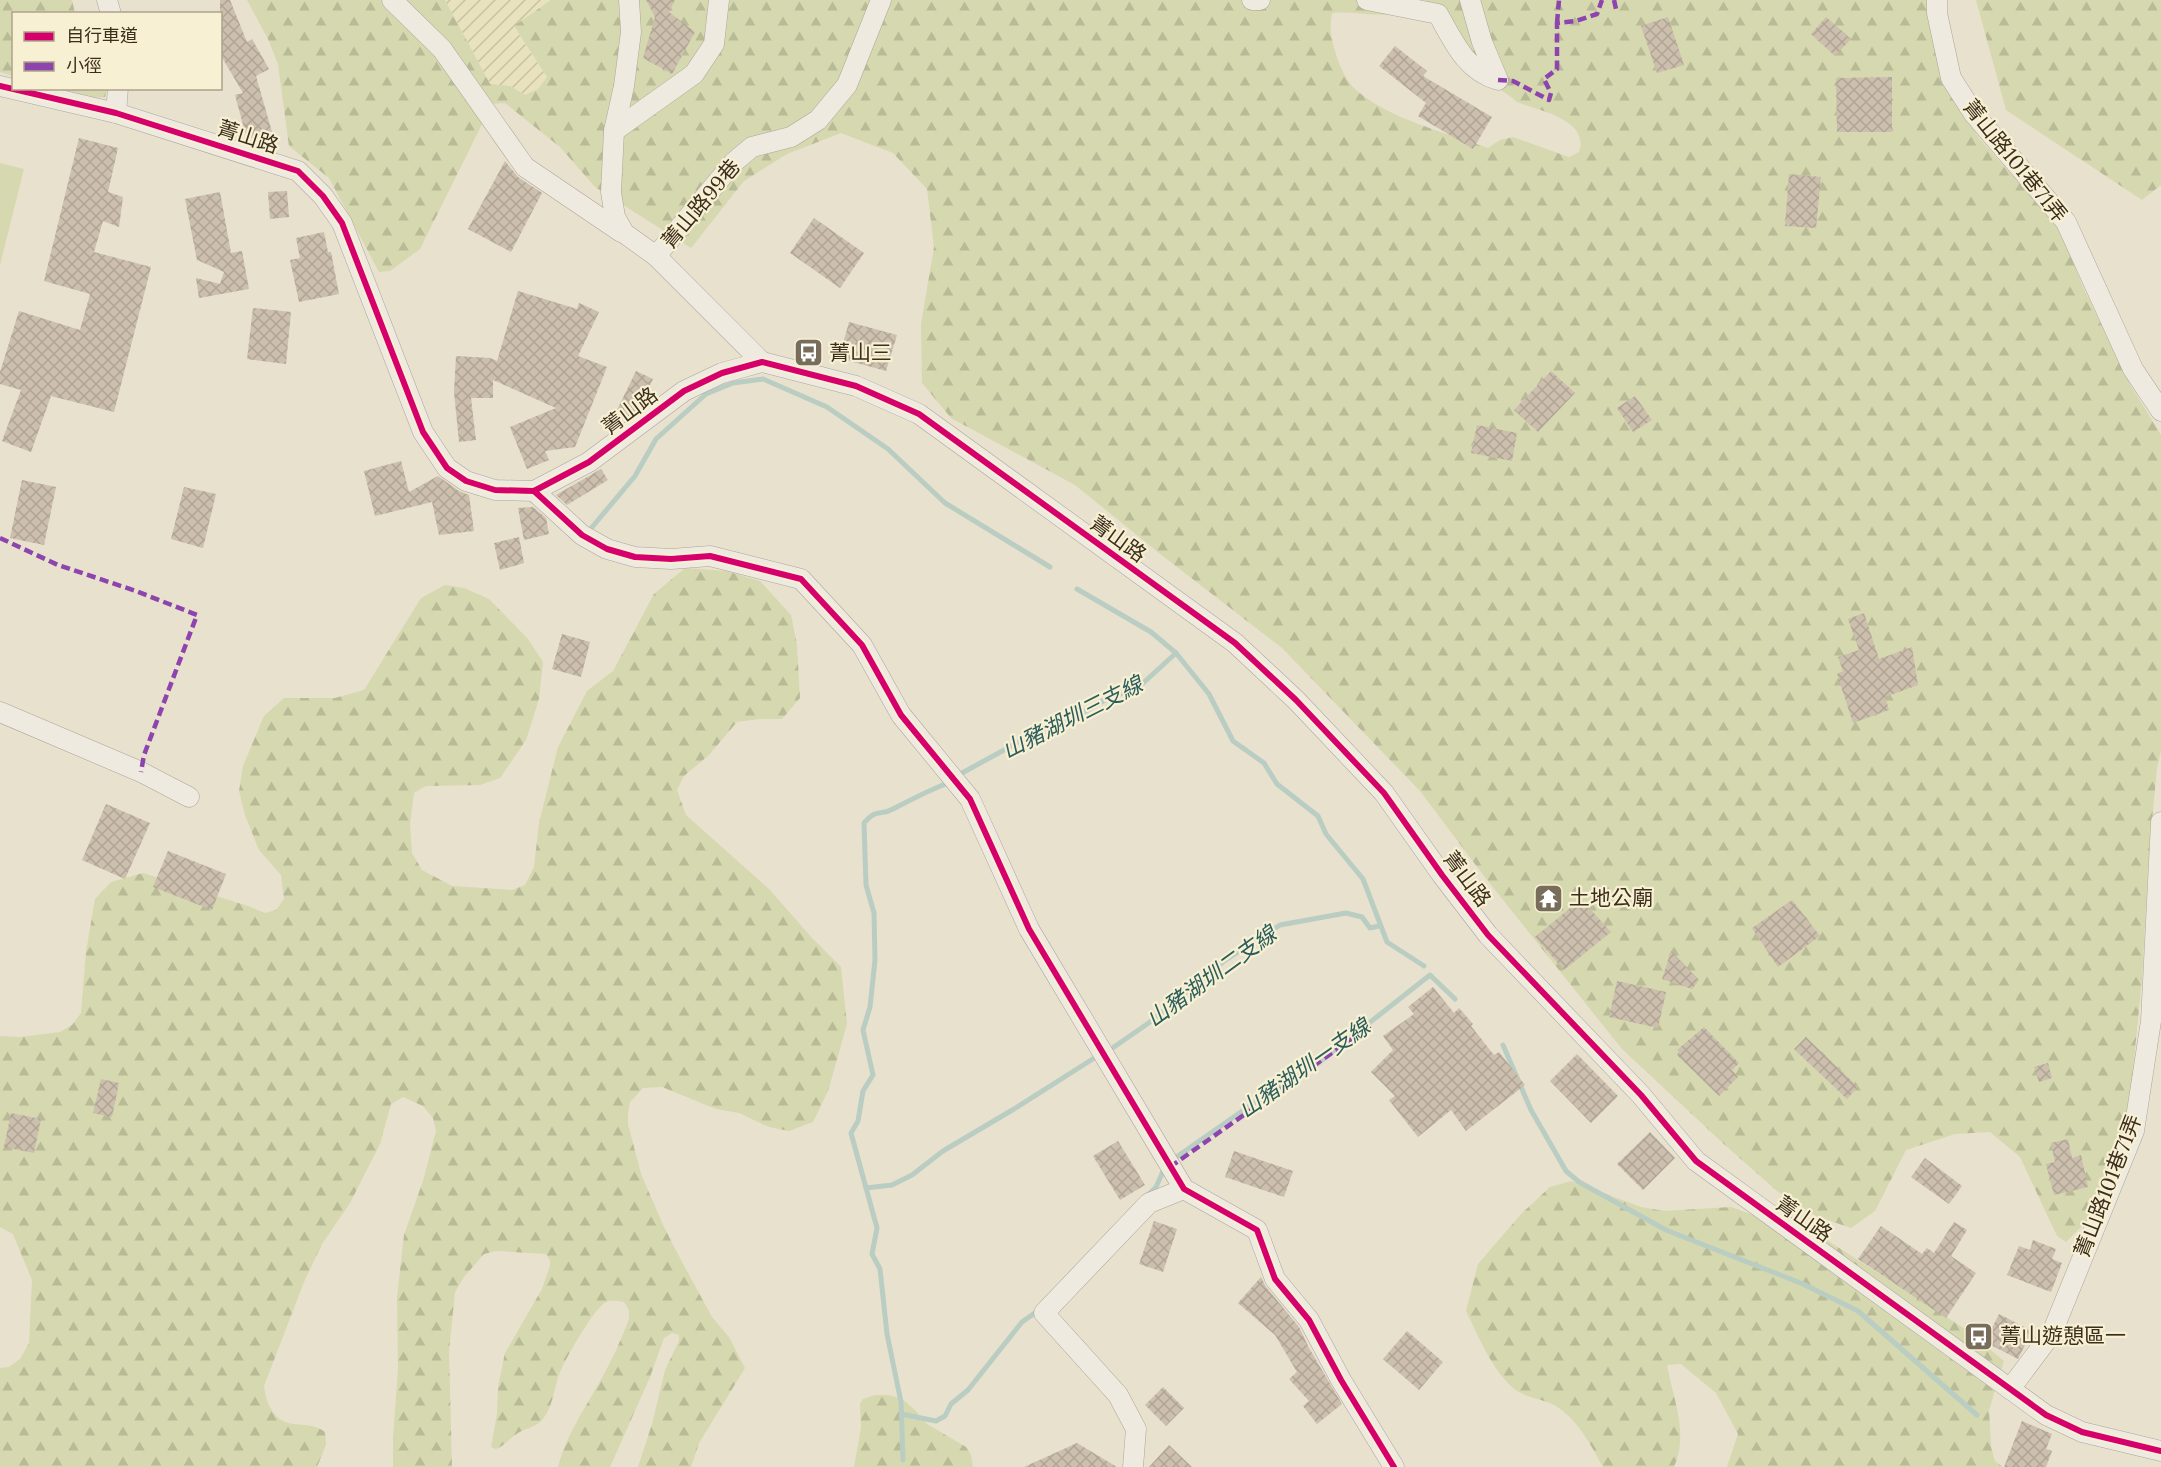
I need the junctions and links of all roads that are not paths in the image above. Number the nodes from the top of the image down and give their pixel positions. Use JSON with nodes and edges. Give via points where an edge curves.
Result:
{"nodes":[{"id":1,"x":392,"y":0,"type":"edge"},
{"id":2,"x":629,"y":0,"type":"edge"},
{"id":3,"x":719,"y":0,"type":"edge"},
{"id":4,"x":882,"y":0,"type":"edge"},
{"id":5,"x":1252,"y":0,"type":"edge"},
{"id":6,"x":1260,"y":0,"type":"edge"},
{"id":7,"x":1366,"y":0,"type":"edge"},
{"id":8,"x":1470,"y":0,"type":"edge"},
{"id":9,"x":1937,"y":0,"type":"edge"},
{"id":10,"x":17,"y":90,"type":"edge"},
{"id":11,"x":118,"y":90,"type":"edge"},
{"id":12,"x":116,"y":113,"type":"junction"},
{"id":13,"x":614,"y":131,"type":"junction"},
{"id":14,"x":624,"y":233,"type":"junction"},
{"id":15,"x":656,"y":256,"type":"junction"},
{"id":16,"x":762,"y":362,"type":"junction"},
{"id":17,"x":2161,"y":411,"type":"edge"},
{"id":18,"x":534,"y":491,"type":"junction"},
{"id":19,"x":0,"y":712,"type":"edge"},
{"id":20,"x":189,"y":797,"type":"dead end"},
{"id":21,"x":2161,"y":822,"type":"edge"},
{"id":22,"x":1184,"y":1189,"type":"junction"},
{"id":23,"x":2010,"y":1389,"type":"junction"},
{"id":24,"x":2161,"y":1451,"type":"edge"},
{"id":25,"x":1133,"y":1467,"type":"edge"},
{"id":26,"x":1394,"y":1467,"type":"edge"}],
"edges":[{"from":1,"to":14,"type":"street","via":[[442,49],[525,167]]},
{"from":2,"to":13,"type":"street","via":[[631,32]]},
{"from":3,"to":13,"type":"street","via":[[714,44],[694,74]]},
{"from":4,"to":15,"type":"street","name":"菁山路99巷","via":[[847,85],[818,120],[790,137],[752,147],[734,162]]},
{"from":5,"to":6,"type":"street"},
{"from":7,"to":8,"type":"street","via":[[1438,14],[1460,54],[1483,75],[1498,80]]},
{"from":9,"to":17,"type":"street","name":"菁山路101巷71弄","via":[[1952,78],[1974,114],[2066,222],[2133,369]]},
{"from":10,"to":12,"type":"street","name":"菁山路"},
{"from":11,"to":12,"type":"street"},
{"from":12,"to":18,"type":"street","name":"菁山路","via":[[298,171],[342,223],[423,432],[447,468],[466,481],[495,490]]},
{"from":13,"to":14,"type":"street","via":[[610,192],[615,217]]},
{"from":14,"to":15,"type":"street"},
{"from":15,"to":16,"type":"street"},
{"from":16,"to":18,"type":"street","name":"菁山路","via":[[722,373],[684,391],[589,462]]},
{"from":16,"to":23,"type":"street","name":"菁山路","via":[[856,386],[919,414],[1234,643],[1296,700],[1384,793],[1488,935],[1641,1095],[1696,1161]]},
{"from":18,"to":22,"type":"street","via":[[582,535],[607,549],[647,558],[710,556],[801,579],[862,645],[901,715],[970,799],[1029,929]]},
{"from":19,"to":20,"type":"street","via":[[141,772]]},
{"from":21,"to":23,"type":"street","name":"菁山路101巷71弄","via":[[2151,1021],[2134,1131],[2052,1333]]},
{"from":22,"to":25,"type":"street","via":[[1149,1203],[1044,1313],[1118,1395],[1136,1429]]},
{"from":22,"to":26,"type":"street","via":[[1257,1230],[1275,1279],[1309,1320]]},
{"from":23,"to":24,"type":"street","name":"菁山路","via":[[2046,1415],[2082,1432]]}]}
